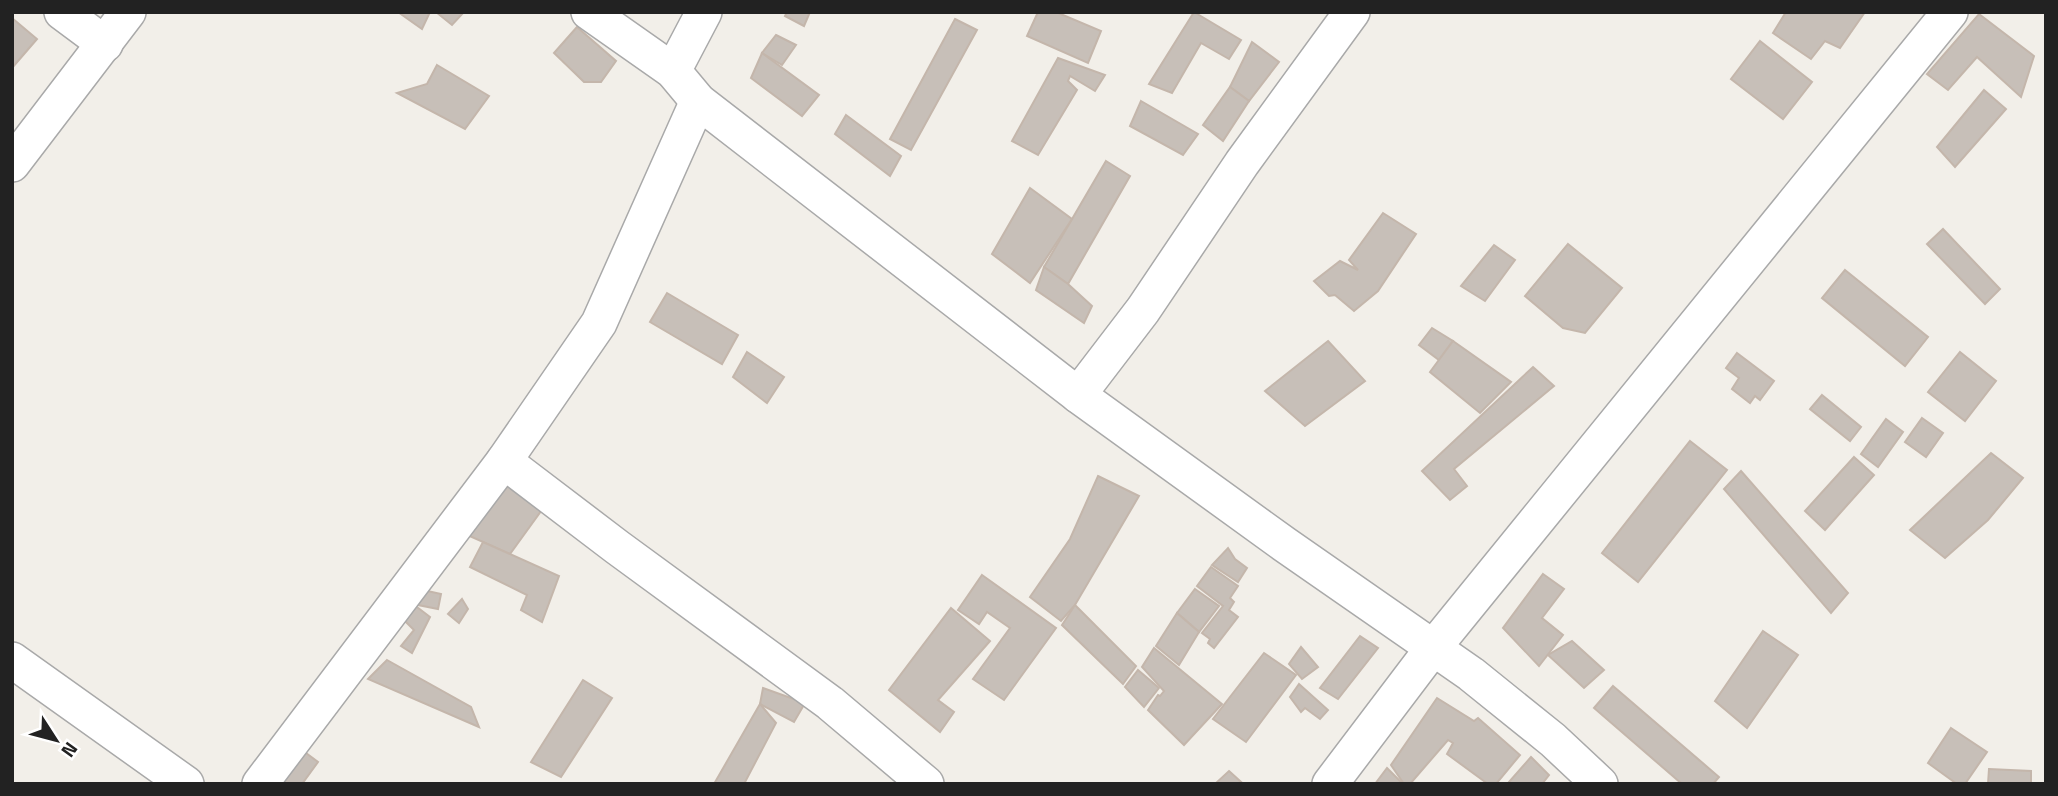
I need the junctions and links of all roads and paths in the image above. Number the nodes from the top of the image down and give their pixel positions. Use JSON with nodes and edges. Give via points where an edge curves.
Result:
{"nodes":[{"id":1,"x":62,"y":12,"type":"edge"},
{"id":2,"x":128,"y":12,"type":"edge"},
{"id":3,"x":589,"y":12,"type":"edge"},
{"id":4,"x":704,"y":12,"type":"edge"},
{"id":5,"x":1352,"y":12,"type":"edge"},
{"id":6,"x":1950,"y":12,"type":"edge"},
{"id":7,"x":105,"y":44,"type":"junction"},
{"id":8,"x":673,"y":71,"type":"junction"},
{"id":9,"x":698,"y":101,"type":"junction"},
{"id":10,"x":12,"y":164,"type":"edge"},
{"id":11,"x":1077,"y":395,"type":"junction"},
{"id":12,"x":505,"y":461,"type":"junction"},
{"id":13,"x":1433,"y":648,"type":"junction"},
{"id":14,"x":12,"y":660,"type":"edge"},
{"id":15,"x":186,"y":784,"type":"edge"},
{"id":16,"x":260,"y":784,"type":"edge"},
{"id":17,"x":926,"y":784,"type":"edge"},
{"id":18,"x":1330,"y":784,"type":"edge"},
{"id":19,"x":1600,"y":784,"type":"edge"}],
"edges":[{"from":1,"to":7,"type":"street"},
{"from":2,"to":7,"type":"street"},
{"from":3,"to":8,"type":"street"},
{"from":4,"to":8,"type":"street"},
{"from":5,"to":11,"type":"street","via":[[1143,310]]},
{"from":6,"to":13,"type":"street"},
{"from":7,"to":10,"type":"street"},
{"from":8,"to":9,"type":"street"},
{"from":9,"to":11,"type":"street"},
{"from":9,"to":12,"type":"street","via":[[599,323]]},
{"from":11,"to":13,"type":"street"},
{"from":12,"to":16,"type":"street"},
{"from":12,"to":17,"type":"street","via":[[830,703]]},
{"from":13,"to":18,"type":"street"},
{"from":13,"to":19,"type":"street","via":[[1553,740]]},
{"from":14,"to":15,"type":"street"}]}
